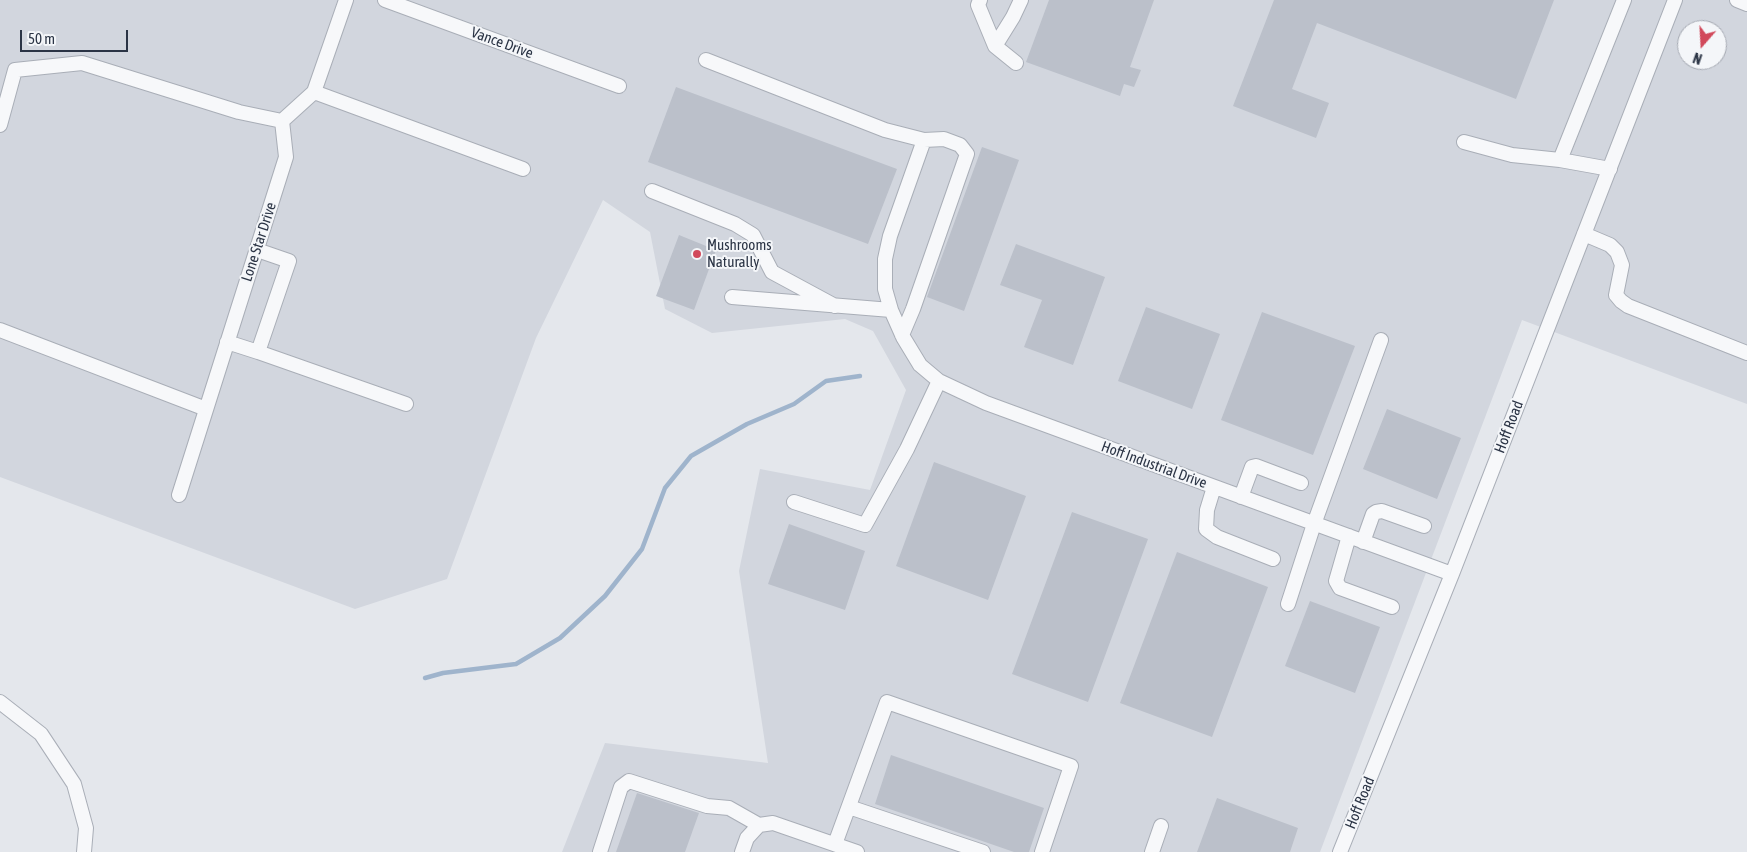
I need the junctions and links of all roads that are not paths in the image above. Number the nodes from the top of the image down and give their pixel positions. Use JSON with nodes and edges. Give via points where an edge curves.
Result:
{"nodes":[{"id":1,"x":346,"y":0,"type":"edge"},
{"id":2,"x":386,"y":0,"type":"edge"},
{"id":3,"x":1022,"y":0,"type":"edge"},
{"id":4,"x":1624,"y":0,"type":"edge"},
{"id":5,"x":1676,"y":0,"type":"edge"},
{"id":6,"x":1737,"y":0,"type":"edge"},
{"id":7,"x":979,"y":2,"type":"edge"},
{"id":8,"x":1747,"y":4,"type":"edge"},
{"id":9,"x":995,"y":46,"type":"junction"},
{"id":10,"x":706,"y":60,"type":"dead end"},
{"id":11,"x":1016,"y":63,"type":"dead end"},
{"id":12,"x":619,"y":86,"type":"dead end"},
{"id":13,"x":314,"y":92,"type":"junction"},
{"id":14,"x":282,"y":122,"type":"junction"},
{"id":15,"x":0,"y":124,"type":"edge"},
{"id":16,"x":924,"y":140,"type":"junction"},
{"id":17,"x":1464,"y":142,"type":"dead end"},
{"id":18,"x":1560,"y":160,"type":"junction"},
{"id":19,"x":523,"y":169,"type":"dead end"},
{"id":20,"x":1610,"y":169,"type":"junction"},
{"id":21,"x":652,"y":191,"type":"dead end"},
{"id":22,"x":1584,"y":234,"type":"junction"},
{"id":23,"x":257,"y":250,"type":"junction"},
{"id":24,"x":732,"y":297,"type":"dead end"},
{"id":25,"x":835,"y":306,"type":"junction"},
{"id":26,"x":891,"y":310,"type":"junction"},
{"id":27,"x":0,"y":330,"type":"edge"},
{"id":28,"x":902,"y":335,"type":"junction"},
{"id":29,"x":1380,"y":340,"type":"dead end"},
{"id":30,"x":227,"y":342,"type":"junction"},
{"id":31,"x":258,"y":352,"type":"junction"},
{"id":32,"x":1747,"y":353,"type":"edge"},
{"id":33,"x":939,"y":381,"type":"junction"},
{"id":34,"x":406,"y":404,"type":"dead end"},
{"id":35,"x":206,"y":409,"type":"junction"},
{"id":36,"x":1301,"y":483,"type":"dead end"},
{"id":37,"x":1214,"y":487,"type":"junction"},
{"id":38,"x":179,"y":496,"type":"dead end"},
{"id":39,"x":1241,"y":497,"type":"junction"},
{"id":40,"x":794,"y":502,"type":"dead end"},
{"id":41,"x":1314,"y":524,"type":"junction"},
{"id":42,"x":1424,"y":526,"type":"dead end"},
{"id":43,"x":1348,"y":536,"type":"junction"},
{"id":44,"x":1363,"y":542,"type":"junction"},
{"id":45,"x":1273,"y":559,"type":"dead end"},
{"id":46,"x":1452,"y":574,"type":"junction"},
{"id":47,"x":1288,"y":604,"type":"dead end"},
{"id":48,"x":1392,"y":607,"type":"dead end"},
{"id":49,"x":0,"y":702,"type":"edge"},
{"id":50,"x":848,"y":807,"type":"junction"},
{"id":51,"x":759,"y":824,"type":"junction"},
{"id":52,"x":1161,"y":826,"type":"dead end"},
{"id":53,"x":835,"y":844,"type":"junction"},
{"id":54,"x":84,"y":852,"type":"edge"},
{"id":55,"x":600,"y":852,"type":"edge"},
{"id":56,"x":742,"y":852,"type":"edge"},
{"id":57,"x":857,"y":852,"type":"edge"},
{"id":58,"x":983,"y":852,"type":"edge"},
{"id":59,"x":1042,"y":852,"type":"edge"},
{"id":60,"x":1152,"y":852,"type":"edge"},
{"id":61,"x":1340,"y":852,"type":"edge"}],
"edges":[{"from":1,"to":13,"type":"street"},
{"from":2,"to":12,"type":"street","name":"Vance Drive"},
{"from":3,"to":9,"type":"street"},
{"from":4,"to":18,"type":"street"},
{"from":5,"to":20,"type":"street","name":"Hoff Road"},
{"from":6,"to":8,"type":"street"},
{"from":7,"to":9,"type":"street"},
{"from":9,"to":11,"type":"street"},
{"from":10,"to":16,"type":"street","via":[[885,130]]},
{"from":13,"to":14,"type":"street"},
{"from":13,"to":19,"type":"street"},
{"from":14,"to":15,"type":"street","via":[[239,112],[82,62],[15,70]]},
{"from":14,"to":23,"type":"street","name":"Lone Star Drive","via":[[286,157]]},
{"from":16,"to":26,"type":"street","name":"Hoff Industrial Drive","via":[[884,259]]},
{"from":16,"to":28,"type":"street","via":[[944,139],[960,145],[967,154]]},
{"from":17,"to":18,"type":"street","via":[[1512,155]]},
{"from":18,"to":20,"type":"street"},
{"from":20,"to":22,"type":"street","name":"Hoff Road"},
{"from":21,"to":25,"type":"street","via":[[741,227],[753,235],[772,272]]},
{"from":22,"to":32,"type":"street","via":[[1617,252],[1622,265],[1616,295],[1628,306]]},
{"from":22,"to":46,"type":"street","name":"Hoff Road"},
{"from":23,"to":30,"type":"street","name":"Lone Star Drive"},
{"from":23,"to":31,"type":"street","via":[[289,261]]},
{"from":24,"to":25,"type":"street"},
{"from":25,"to":26,"type":"street"},
{"from":26,"to":28,"type":"street","name":"Hoff Industrial Drive"},
{"from":27,"to":35,"type":"street"},
{"from":28,"to":33,"type":"street","name":"Hoff Industrial Drive","via":[[920,365]]},
{"from":29,"to":41,"type":"street"},
{"from":30,"to":31,"type":"street"},
{"from":30,"to":35,"type":"street","name":"Lone Star Drive"},
{"from":31,"to":34,"type":"street"},
{"from":33,"to":37,"type":"street","name":"Hoff Industrial Drive","via":[[986,403]]},
{"from":33,"to":40,"type":"street","via":[[907,449],[865,525]]},
{"from":35,"to":38,"type":"street","name":"Lone Star Drive"},
{"from":36,"to":39,"type":"street","via":[[1256,466],[1252,468]]},
{"from":37,"to":39,"type":"street","name":"Hoff Industrial Drive"},
{"from":37,"to":45,"type":"street","via":[[1206,528],[1217,537]]},
{"from":39,"to":41,"type":"street","name":"Hoff Industrial Drive"},
{"from":41,"to":43,"type":"street","name":"Hoff Industrial Drive"},
{"from":41,"to":47,"type":"street"},
{"from":42,"to":44,"type":"street","via":[[1382,511],[1376,512]]},
{"from":43,"to":44,"type":"street","name":"Hoff Industrial Drive"},
{"from":43,"to":48,"type":"street","via":[[1336,581],[1340,588]]},
{"from":44,"to":46,"type":"street","name":"Hoff Industrial Drive"},
{"from":46,"to":61,"type":"street","name":"Hoff Road"},
{"from":49,"to":54,"type":"street","via":[[41,734],[74,784],[86,828]]},
{"from":50,"to":53,"type":"street"},
{"from":50,"to":58,"type":"street"},
{"from":50,"to":59,"type":"street","via":[[887,702],[1070,766]]},
{"from":51,"to":53,"type":"street","via":[[774,823]]},
{"from":51,"to":55,"type":"street","via":[[729,808],[707,806],[629,781],[621,787]]},
{"from":51,"to":56,"type":"street","via":[[747,838]]},
{"from":52,"to":60,"type":"street"},
{"from":53,"to":57,"type":"street"}]}
